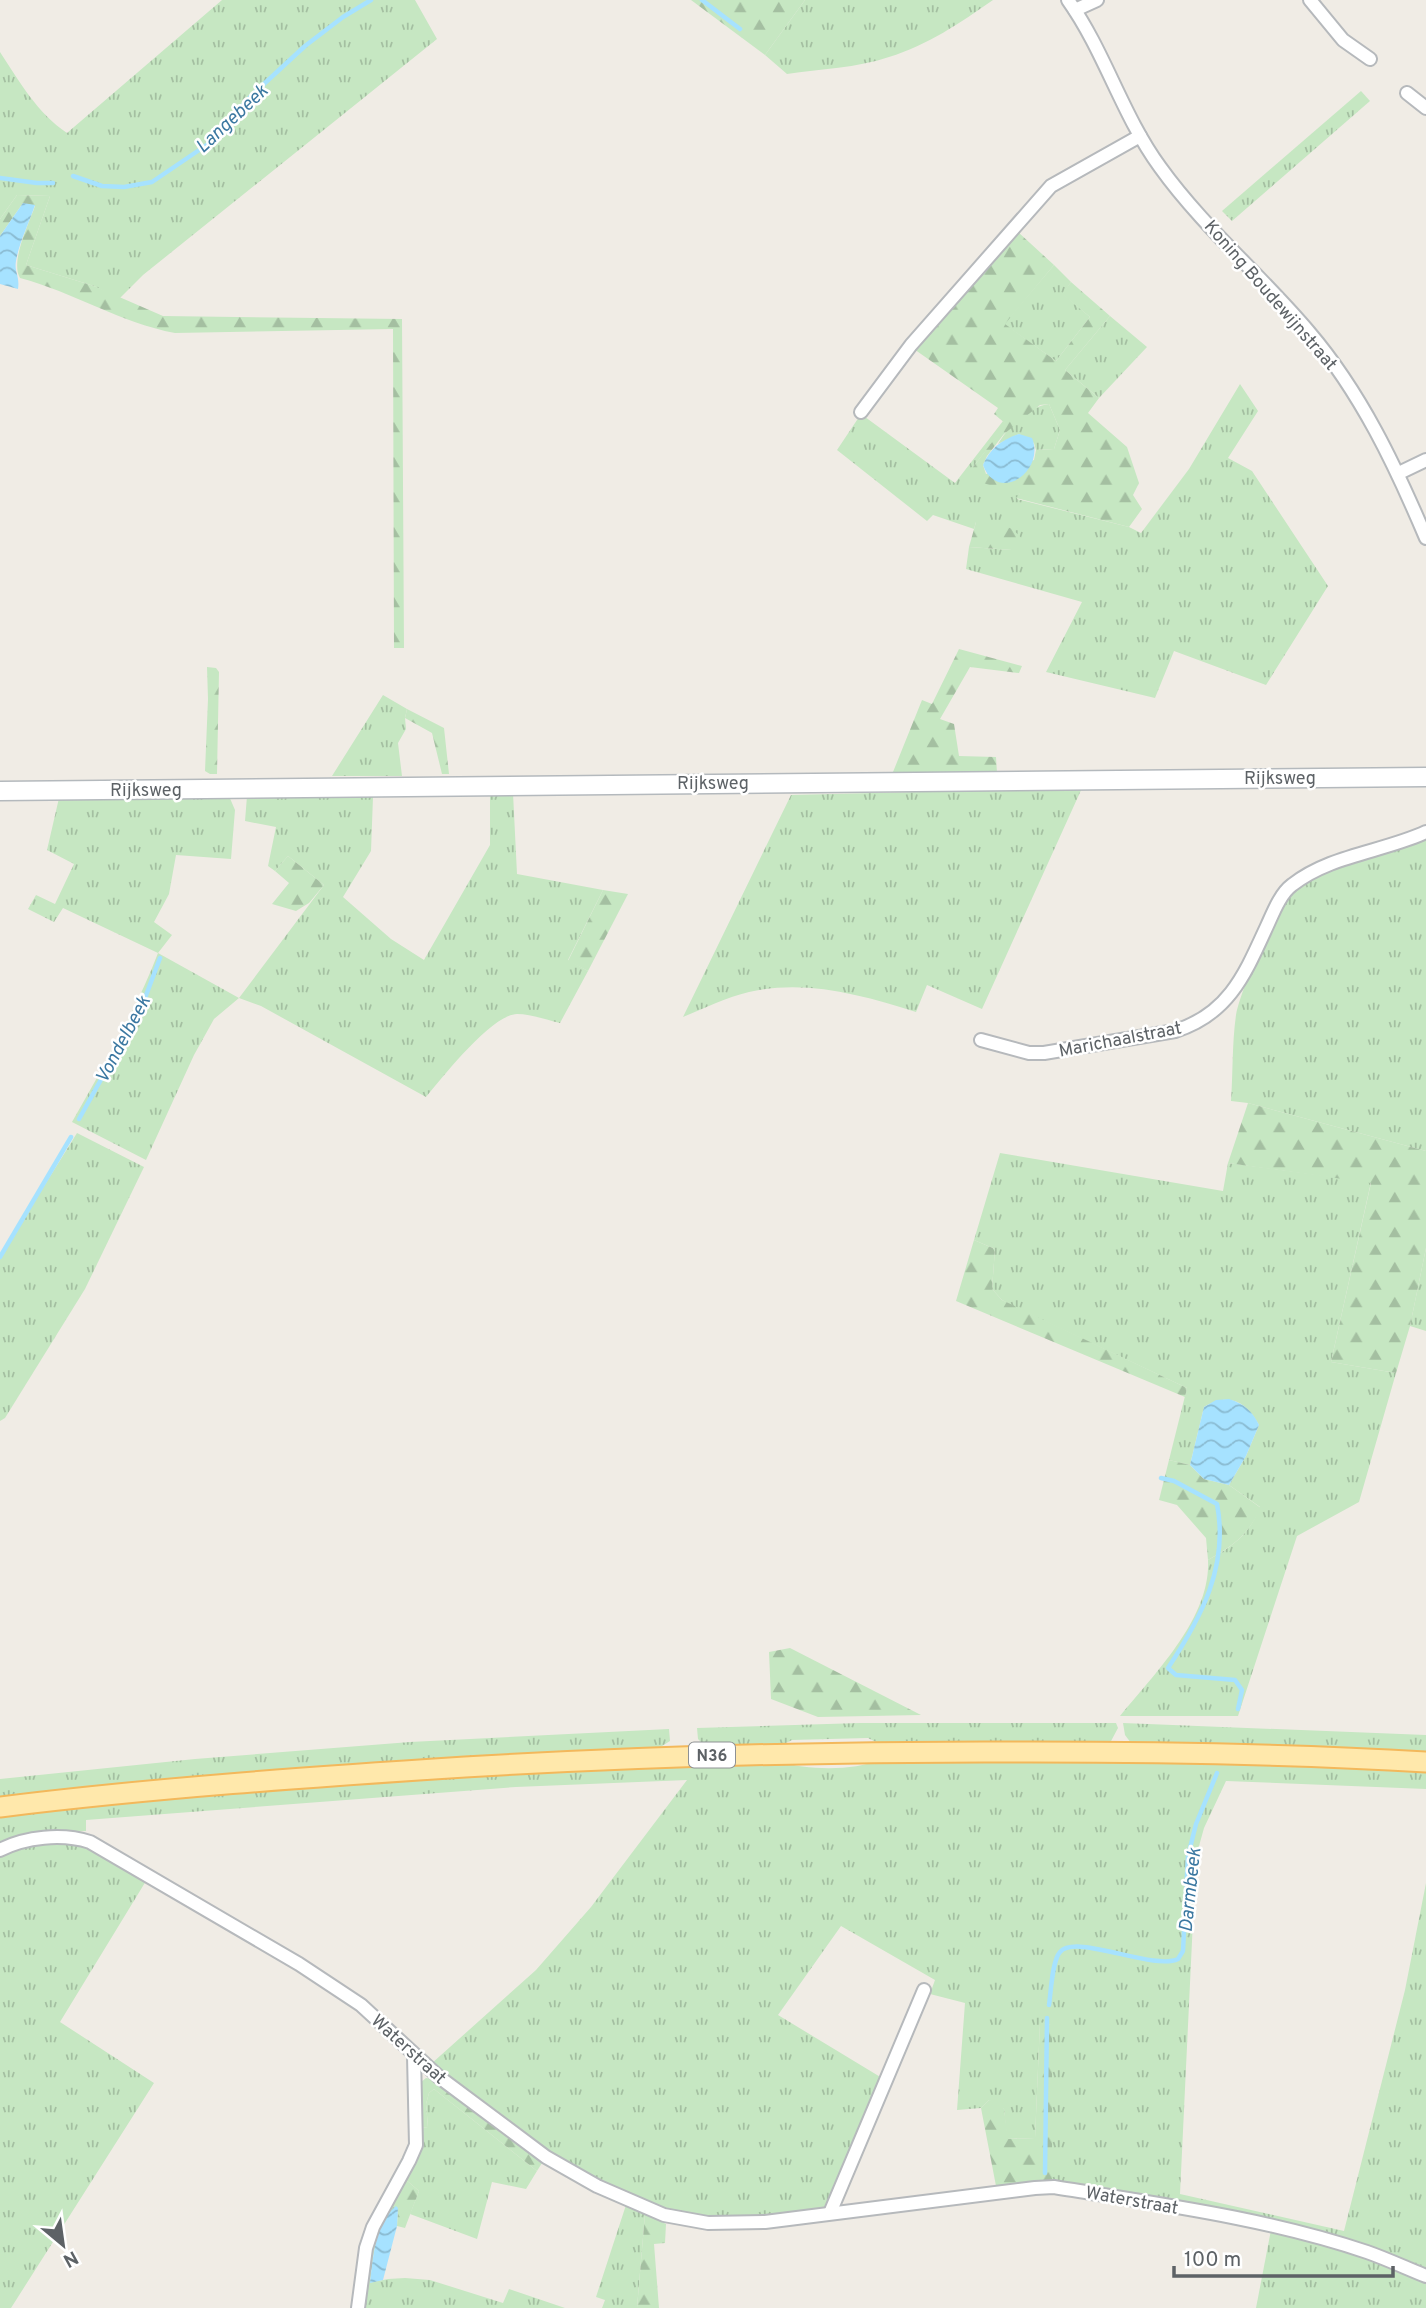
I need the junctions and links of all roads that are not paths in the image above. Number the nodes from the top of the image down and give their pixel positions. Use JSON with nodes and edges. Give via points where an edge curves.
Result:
{"nodes":[{"id":1,"x":1097,"y":0,"type":"edge"},
{"id":2,"x":1310,"y":0,"type":"edge"},
{"id":3,"x":1071,"y":5,"type":"edge"},
{"id":4,"x":1370,"y":59,"type":"dead end"},
{"id":5,"x":1407,"y":93,"type":"dead end"},
{"id":6,"x":1426,"y":108,"type":"edge"},
{"id":7,"x":1140,"y":136,"type":"junction"},
{"id":8,"x":861,"y":412,"type":"dead end"},
{"id":9,"x":1426,"y":460,"type":"edge"},
{"id":10,"x":1399,"y":473,"type":"junction"},
{"id":11,"x":1426,"y":538,"type":"edge"},
{"id":12,"x":1426,"y":777,"type":"edge"},
{"id":13,"x":0,"y":791,"type":"edge"},
{"id":14,"x":1426,"y":832,"type":"edge"},
{"id":15,"x":981,"y":1040,"type":"dead end"},
{"id":16,"x":1426,"y":1762,"type":"edge"},
{"id":17,"x":0,"y":1807,"type":"edge"},
{"id":18,"x":0,"y":1850,"type":"edge"},
{"id":19,"x":924,"y":1990,"type":"dead end"},
{"id":20,"x":414,"y":2056,"type":"junction"},
{"id":21,"x":830,"y":2213,"type":"junction"},
{"id":22,"x":1426,"y":2276,"type":"edge"},
{"id":23,"x":358,"y":2308,"type":"edge"}],
"edges":[{"from":1,"to":3,"type":"street"},
{"from":2,"to":4,"type":"street","via":[[1343,40]]},
{"from":3,"to":7,"type":"street","name":"Koning Boudewijnstraat"},
{"from":5,"to":6,"type":"street"},
{"from":7,"to":8,"type":"street","via":[[1051,187],[911,345]]},
{"from":7,"to":10,"type":"street","name":"Koning Boudewijnstraat","via":[[1182,195],[1317,342],[1361,404]]},
{"from":9,"to":10,"type":"street"},
{"from":10,"to":11,"type":"street","name":"Koning Boudewijnstraat"},
{"from":12,"to":13,"type":"main road","name":"Rijksweg"},
{"from":14,"to":15,"type":"street","name":"Marichaalstraat","via":[[1342,860],[1289,887],[1243,978],[1222,1004],[1191,1026],[1044,1053]]},
{"from":16,"to":17,"type":"main road","number":"N36","via":[[1093,1752],[686,1756],[276,1780]]},
{"from":18,"to":20,"type":"street","name":"Waterstraat","via":[[15,1842],[72,1836],[90,1842],[299,1964],[361,2005]]},
{"from":19,"to":21,"type":"street"},
{"from":20,"to":21,"type":"street","name":"Waterstraat","via":[[546,2157],[597,2186],[664,2215],[708,2223],[765,2222]]},
{"from":20,"to":23,"type":"street","via":[[416,2145],[373,2227]]},
{"from":21,"to":22,"type":"street","name":"Waterstraat","via":[[1054,2187],[1282,2228],[1367,2252]]}]}
